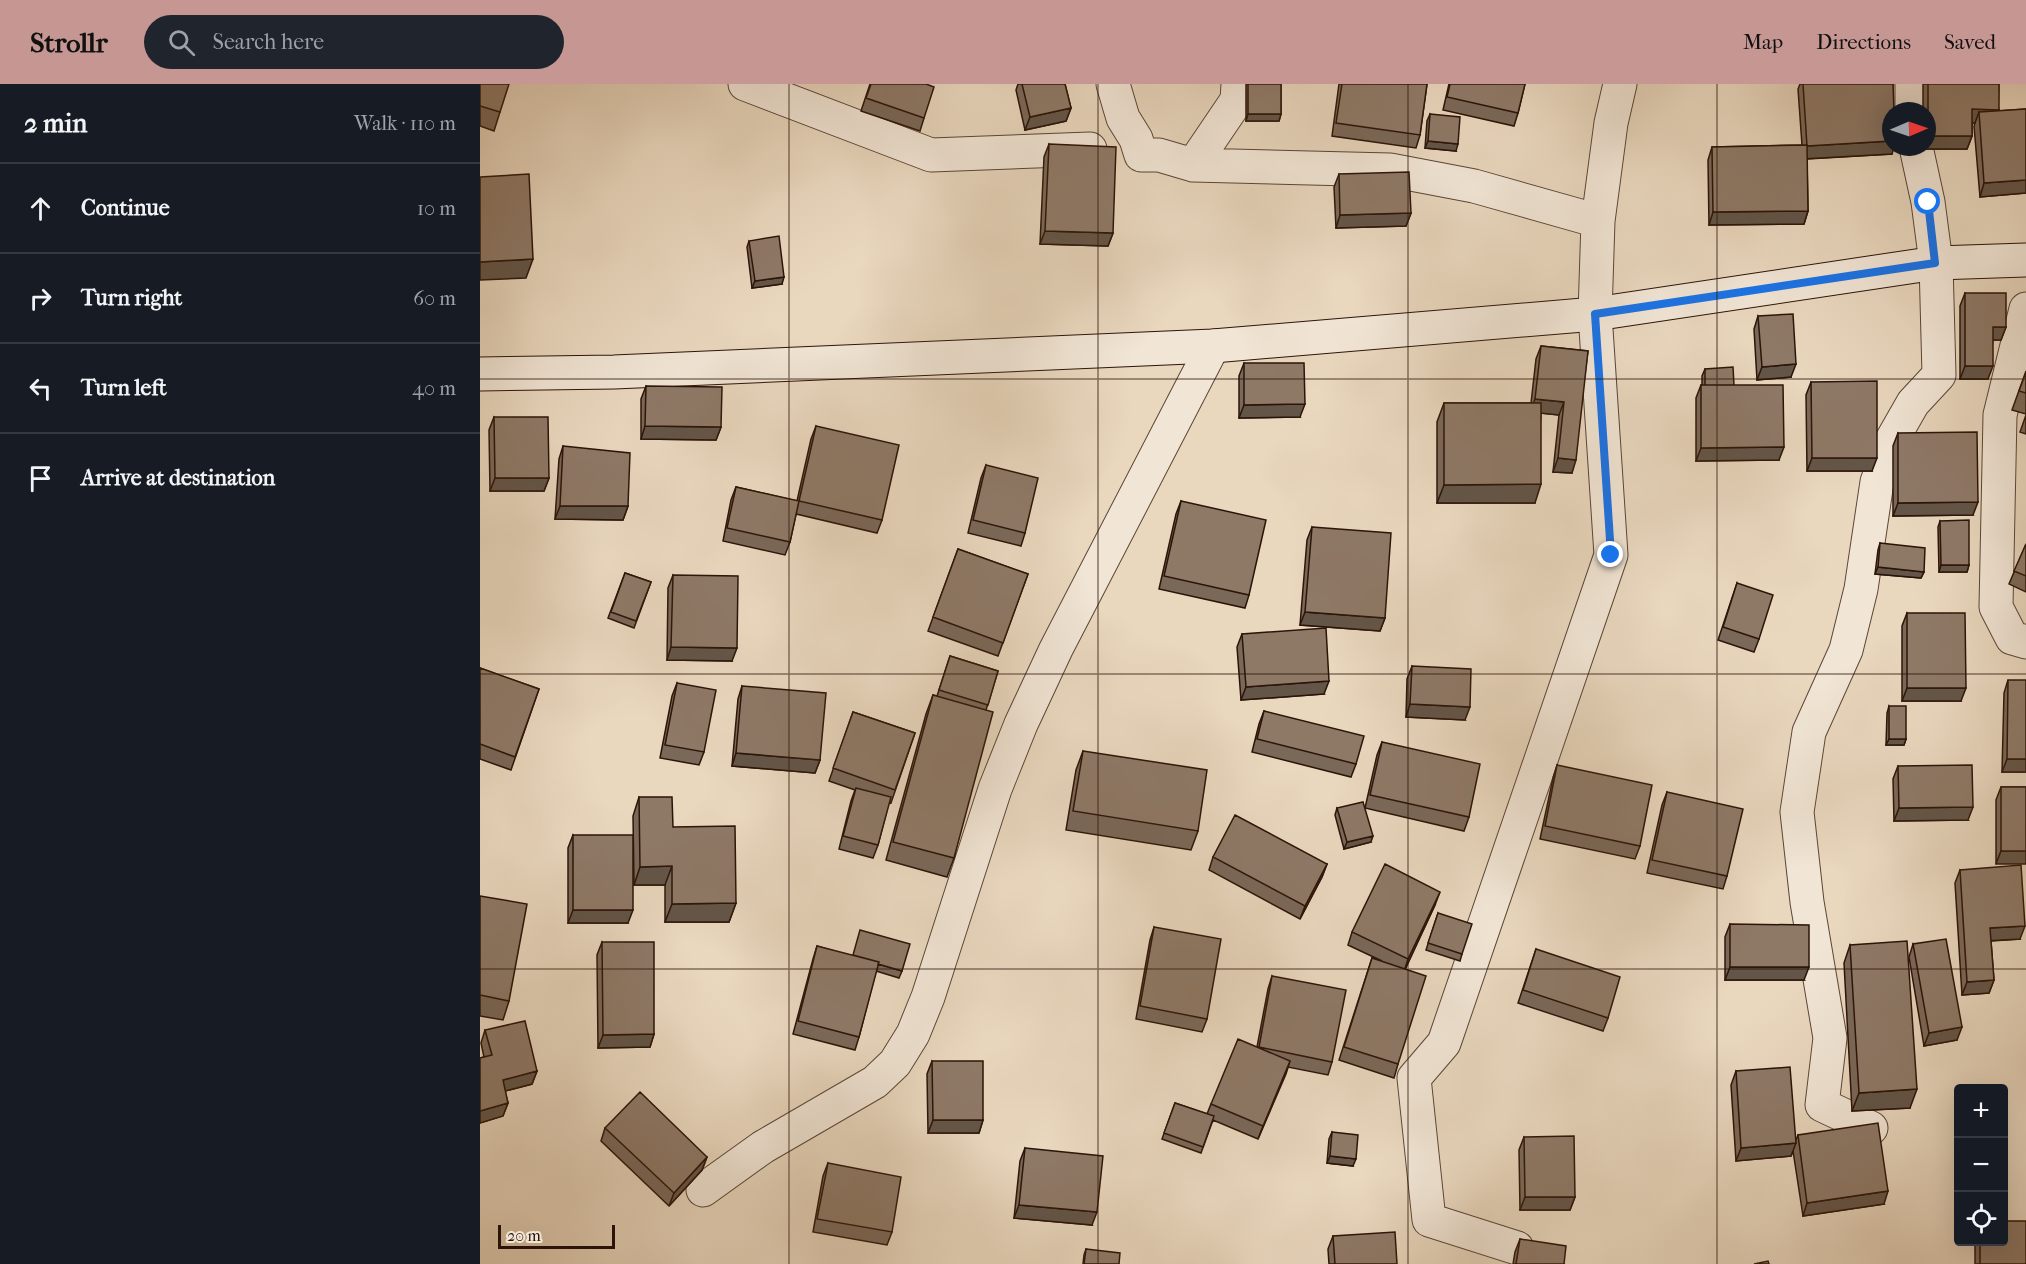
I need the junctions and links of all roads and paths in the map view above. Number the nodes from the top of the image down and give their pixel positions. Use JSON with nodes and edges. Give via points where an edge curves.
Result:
{"nodes":[{"id":1,"x":745,"y":84,"type":"edge"},
{"id":2,"x":1113,"y":84,"type":"edge"},
{"id":3,"x":1238,"y":84,"type":"edge"},
{"id":4,"x":1620,"y":84,"type":"edge"},
{"id":5,"x":1912,"y":84,"type":"edge"},
{"id":6,"x":1912,"y":102,"type":"edge"},
{"id":7,"x":1141,"y":155,"type":"junction"},
{"id":8,"x":1918,"y":156,"type":"edge"},
{"id":9,"x":1193,"y":165,"type":"junction"},
{"id":10,"x":1598,"y":221,"type":"junction"},
{"id":11,"x":2026,"y":260,"type":"edge"},
{"id":12,"x":1935,"y":263,"type":"junction"},
{"id":13,"x":2026,"y":309,"type":"edge"},
{"id":14,"x":1595,"y":314,"type":"junction"},
{"id":15,"x":1213,"y":346,"type":"junction"},
{"id":16,"x":480,"y":374,"type":"edge"},
{"id":17,"x":2026,"y":642,"type":"edge"},
{"id":18,"x":1871,"y":1128,"type":"edge"},
{"id":19,"x":703,"y":1190,"type":"dead end"},
{"id":20,"x":1517,"y":1248,"type":"edge"}],
"edges":[{"from":1,"to":7,"type":"street","via":[[932,156],[1088,149]]},
{"from":2,"to":7,"type":"street","via":[[1123,118]]},
{"from":3,"to":9,"type":"street","via":[[1237,100]]},
{"from":4,"to":10,"type":"street"},
{"from":5,"to":6,"type":"street"},
{"from":7,"to":9,"type":"street","via":[[1159,155]]},
{"from":8,"to":12,"type":"street"},
{"from":9,"to":10,"type":"street","via":[[1390,170],[1474,186]]},
{"from":10,"to":14,"type":"street"},
{"from":11,"to":12,"type":"street"},
{"from":12,"to":14,"type":"street"},
{"from":12,"to":18,"type":"street","via":[[1939,375],[1913,403],[1893,438],[1876,482],[1861,589],[1846,650],[1809,732],[1797,812],[1807,902],[1830,1038],[1822,1105]]},
{"from":13,"to":17,"type":"street","via":[[2000,415],[1996,607],[2012,638]]},
{"from":14,"to":15,"type":"street"},
{"from":14,"to":20,"type":"street","via":[[1611,555],[1444,1043],[1414,1078],[1429,1220]]},
{"from":15,"to":16,"type":"street","via":[[626,372]]},
{"from":15,"to":19,"type":"street","via":[[1021,724],[995,789],[913,1034],[895,1063],[875,1082],[763,1148]]}]}
